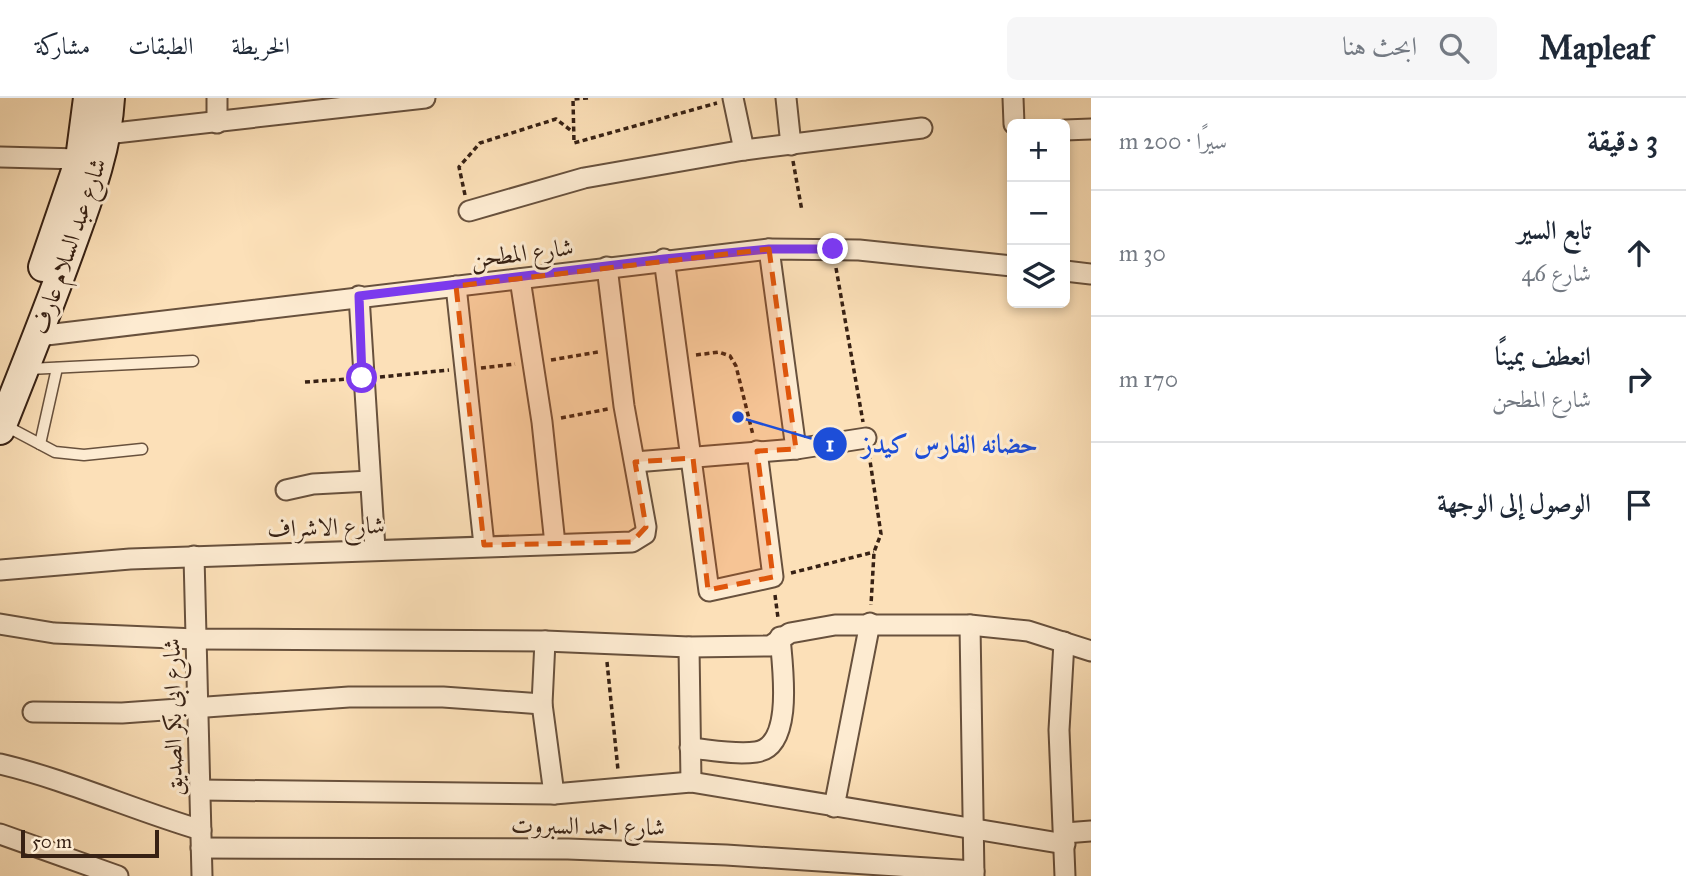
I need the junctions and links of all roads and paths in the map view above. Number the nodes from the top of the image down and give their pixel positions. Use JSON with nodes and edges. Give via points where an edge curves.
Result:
{"nodes":[{"id":1,"x":88,"y":98,"type":"edge"},
{"id":2,"x":110,"y":98,"type":"edge"},
{"id":3,"x":217,"y":98,"type":"edge"},
{"id":4,"x":588,"y":98,"type":"edge"},
{"id":5,"x":734,"y":98,"type":"edge"},
{"id":6,"x":786,"y":98,"type":"edge"},
{"id":7,"x":1013,"y":98,"type":"edge"},
{"id":8,"x":414,"y":99,"type":"edge"},
{"id":9,"x":1014,"y":119,"type":"edge"},
{"id":10,"x":217,"y":123,"type":"junction"},
{"id":11,"x":922,"y":128,"type":"dead end"},
{"id":12,"x":1091,"y":129,"type":"edge"},
{"id":13,"x":1070,"y":130,"type":"edge"},
{"id":14,"x":573,"y":132,"type":"junction"},
{"id":15,"x":106,"y":134,"type":"junction"},
{"id":16,"x":791,"y":145,"type":"junction"},
{"id":17,"x":744,"y":150,"type":"junction"},
{"id":18,"x":0,"y":157,"type":"edge"},
{"id":19,"x":80,"y":159,"type":"junction"},
{"id":20,"x":469,"y":211,"type":"joint"},
{"id":21,"x":802,"y":211,"type":"dead end"},
{"id":22,"x":769,"y":249,"type":"junction"},
{"id":23,"x":833,"y":249,"type":"junction"},
{"id":24,"x":664,"y":259,"type":"junction"},
{"id":25,"x":1007,"y":266,"type":"edge"},
{"id":26,"x":607,"y":267,"type":"junction"},
{"id":27,"x":1070,"y":272,"type":"edge"},
{"id":28,"x":1091,"y":274,"type":"edge"},
{"id":29,"x":520,"y":279,"type":"junction"},
{"id":30,"x":456,"y":286,"type":"junction"},
{"id":31,"x":359,"y":296,"type":"junction"},
{"id":32,"x":35,"y":328,"type":"junction"},
{"id":33,"x":616,"y":349,"type":"junction"},
{"id":34,"x":677,"y":358,"type":"junction"},
{"id":35,"x":193,"y":361,"type":"dead end"},
{"id":36,"x":533,"y":363,"type":"junction"},
{"id":37,"x":57,"y":368,"type":"junction"},
{"id":38,"x":465,"y":369,"type":"junction"},
{"id":39,"x":13,"y":374,"type":"edge"},
{"id":40,"x":362,"y":378,"type":"junction"},
{"id":41,"x":305,"y":382,"type":"dead end"},
{"id":42,"x":624,"y":406,"type":"junction"},
{"id":43,"x":542,"y":422,"type":"junction"},
{"id":44,"x":1,"y":427,"type":"edge"},
{"id":45,"x":866,"y":438,"type":"junction"},
{"id":46,"x":40,"y":444,"type":"junction"},
{"id":47,"x":142,"y":449,"type":"dead end"},
{"id":48,"x":796,"y":449,"type":"junction"},
{"id":49,"x":757,"y":450,"type":"junction"},
{"id":50,"x":692,"y":458,"type":"junction"},
{"id":51,"x":635,"y":462,"type":"junction"},
{"id":52,"x":370,"y":481,"type":"junction"},
{"id":53,"x":286,"y":491,"type":"dead end"},
{"id":54,"x":555,"y":544,"type":"junction"},
{"id":55,"x":484,"y":545,"type":"junction"},
{"id":56,"x":375,"y":549,"type":"junction"},
{"id":57,"x":874,"y":552,"type":"junction"},
{"id":58,"x":194,"y":556,"type":"junction"},
{"id":59,"x":0,"y":570,"type":"edge"},
{"id":60,"x":773,"y":577,"type":"junction"},
{"id":61,"x":870,"y":623,"type":"junction"},
{"id":62,"x":0,"y":624,"type":"edge"},
{"id":63,"x":970,"y":625,"type":"junction"},
{"id":64,"x":780,"y":637,"type":"junction"},
{"id":65,"x":196,"y":639,"type":"junction"},
{"id":66,"x":545,"y":641,"type":"junction"},
{"id":67,"x":1064,"y":642,"type":"junction"},
{"id":68,"x":605,"y":643,"type":"junction"},
{"id":69,"x":689,"y":647,"type":"junction"},
{"id":70,"x":1091,"y":651,"type":"edge"},
{"id":71,"x":542,"y":704,"type":"junction"},
{"id":72,"x":197,"y":708,"type":"junction"},
{"id":73,"x":33,"y":712,"type":"dead end"},
{"id":74,"x":690,"y":748,"type":"junction"},
{"id":75,"x":0,"y":764,"type":"edge"},
{"id":76,"x":691,"y":782,"type":"junction"},
{"id":77,"x":620,"y":789,"type":"junction"},
{"id":78,"x":200,"y":790,"type":"junction"},
{"id":79,"x":554,"y":794,"type":"junction"},
{"id":80,"x":834,"y":807,"type":"junction"},
{"id":81,"x":974,"y":830,"type":"junction"},
{"id":82,"x":1091,"y":831,"type":"edge"},
{"id":83,"x":0,"y":834,"type":"edge"},
{"id":84,"x":201,"y":839,"type":"junction"},
{"id":85,"x":1065,"y":839,"type":"junction"},
{"id":86,"x":974,"y":873,"type":"edge"},
{"id":87,"x":118,"y":876,"type":"edge"},
{"id":88,"x":202,"y":876,"type":"edge"},
{"id":89,"x":1065,"y":876,"type":"edge"}],
"edges":[{"from":1,"to":19,"type":"street","name":"شارع عبد السلام عارف"},
{"from":2,"to":15,"type":"street","name":"شارع عبد السلام عارف"},
{"from":3,"to":10,"type":"street"},
{"from":4,"to":14,"type":"path","via":[[573,99]]},
{"from":5,"to":14,"type":"path","via":[[574,144]]},
{"from":5,"to":17,"type":"street"},
{"from":6,"to":16,"type":"street"},
{"from":7,"to":9,"type":"street"},
{"from":8,"to":10,"type":"street"},
{"from":10,"to":15,"type":"street"},
{"from":11,"to":16,"type":"street"},
{"from":12,"to":13,"type":"street"},
{"from":14,"to":20,"type":"path","via":[[556,119],[480,143],[459,167]]},
{"from":15,"to":32,"type":"street","name":"شارع عبد السلام عارف","via":[[92,188]]},
{"from":16,"to":17,"type":"street"},
{"from":16,"to":21,"type":"path"},
{"from":17,"to":20,"type":"street","via":[[584,178]]},
{"from":18,"to":19,"type":"street"},
{"from":19,"to":32,"type":"street","name":"شارع عبد السلام عارف"},
{"from":22,"to":23,"type":"street","name":"شارع المطحن"},
{"from":22,"to":24,"type":"street","name":"شارع المطحن"},
{"from":22,"to":48,"type":"street"},
{"from":23,"to":25,"type":"street","name":"شارع المطحن"},
{"from":23,"to":45,"type":"path"},
{"from":24,"to":26,"type":"street","name":"شارع المطحن"},
{"from":24,"to":34,"type":"street"},
{"from":26,"to":29,"type":"street","name":"شارع المطحن"},
{"from":26,"to":33,"type":"street"},
{"from":27,"to":28,"type":"street"},
{"from":29,"to":30,"type":"street","name":"شارع المطحن"},
{"from":29,"to":36,"type":"street"},
{"from":30,"to":31,"type":"street","name":"شارع المطحن"},
{"from":30,"to":38,"type":"street"},
{"from":31,"to":32,"type":"street","name":"شارع المطحن"},
{"from":31,"to":40,"type":"street"},
{"from":32,"to":39,"type":"street","name":"شارع عبد السلام عارف"},
{"from":33,"to":36,"type":"path"},
{"from":33,"to":42,"type":"street"},
{"from":34,"to":49,"type":"path","via":[[719,352],[730,356]]},
{"from":34,"to":50,"type":"street"},
{"from":35,"to":37,"type":"lane"},
{"from":36,"to":38,"type":"path"},
{"from":36,"to":43,"type":"street"},
{"from":37,"to":39,"type":"lane"},
{"from":37,"to":46,"type":"lane"},
{"from":38,"to":40,"type":"path"},
{"from":38,"to":55,"type":"street"},
{"from":39,"to":44,"type":"street","name":"شارع عبد السلام عارف"},
{"from":40,"to":41,"type":"path"},
{"from":40,"to":52,"type":"street"},
{"from":42,"to":43,"type":"path"},
{"from":42,"to":51,"type":"street"},
{"from":43,"to":54,"type":"street"},
{"from":44,"to":46,"type":"lane"},
{"from":45,"to":48,"type":"street"},
{"from":45,"to":57,"type":"path","via":[[881,534]]},
{"from":46,"to":47,"type":"lane","via":[[55,452],[84,455]]},
{"from":48,"to":49,"type":"street"},
{"from":49,"to":50,"type":"street"},
{"from":49,"to":60,"type":"street"},
{"from":50,"to":51,"type":"street"},
{"from":50,"to":60,"type":"street","via":[[708,590]]},
{"from":51,"to":54,"type":"street","name":"شارع الاشراف","via":[[645,534],[632,542]]},
{"from":52,"to":53,"type":"street","via":[[313,484]]},
{"from":52,"to":56,"type":"street"},
{"from":54,"to":55,"type":"street","name":"شارع الاشراف"},
{"from":55,"to":56,"type":"street","name":"شارع الاشراف"},
{"from":56,"to":58,"type":"street","name":"شارع الاشراف"},
{"from":57,"to":60,"type":"path"},
{"from":57,"to":61,"type":"path"},
{"from":58,"to":59,"type":"street","name":"شارع الاشراف"},
{"from":58,"to":65,"type":"street","name":"شارع ابى بكر الصديق"},
{"from":60,"to":64,"type":"path"},
{"from":61,"to":63,"type":"street"},
{"from":61,"to":64,"type":"street","via":[[800,630]]},
{"from":61,"to":80,"type":"street"},
{"from":62,"to":65,"type":"street","via":[[54,633]]},
{"from":63,"to":67,"type":"street","via":[[1028,631]]},
{"from":63,"to":81,"type":"street"},
{"from":64,"to":69,"type":"street","via":[[761,647]]},
{"from":64,"to":74,"type":"street","via":[[784,710],[768,748],[745,752]]},
{"from":65,"to":66,"type":"street"},
{"from":65,"to":72,"type":"street","name":"شارع ابى بكر الصديق"},
{"from":66,"to":68,"type":"street"},
{"from":66,"to":71,"type":"street"},
{"from":67,"to":70,"type":"street"},
{"from":67,"to":85,"type":"street","via":[[1059,730]]},
{"from":68,"to":69,"type":"street"},
{"from":68,"to":77,"type":"path"},
{"from":69,"to":74,"type":"street"},
{"from":71,"to":72,"type":"street","via":[[349,697]]},
{"from":71,"to":79,"type":"street"},
{"from":72,"to":73,"type":"street"},
{"from":72,"to":78,"type":"street","name":"شارع ابى بكر الصديق"},
{"from":74,"to":76,"type":"street"},
{"from":75,"to":84,"type":"street","name":"شارع احمد السبروت","via":[[141,812]]},
{"from":76,"to":77,"type":"street"},
{"from":76,"to":80,"type":"street"},
{"from":77,"to":79,"type":"street"},
{"from":78,"to":79,"type":"street"},
{"from":78,"to":84,"type":"street","name":"شارع ابى بكر الصديق"},
{"from":80,"to":81,"type":"street"},
{"from":81,"to":85,"type":"street"},
{"from":81,"to":86,"type":"street"},
{"from":82,"to":85,"type":"street"},
{"from":83,"to":87,"type":"street"},
{"from":84,"to":86,"type":"street","name":"شارع احمد السبروت","via":[[726,855]]},
{"from":84,"to":88,"type":"street","name":"شارع ابى بكر الصديق"},
{"from":85,"to":89,"type":"street"}]}
